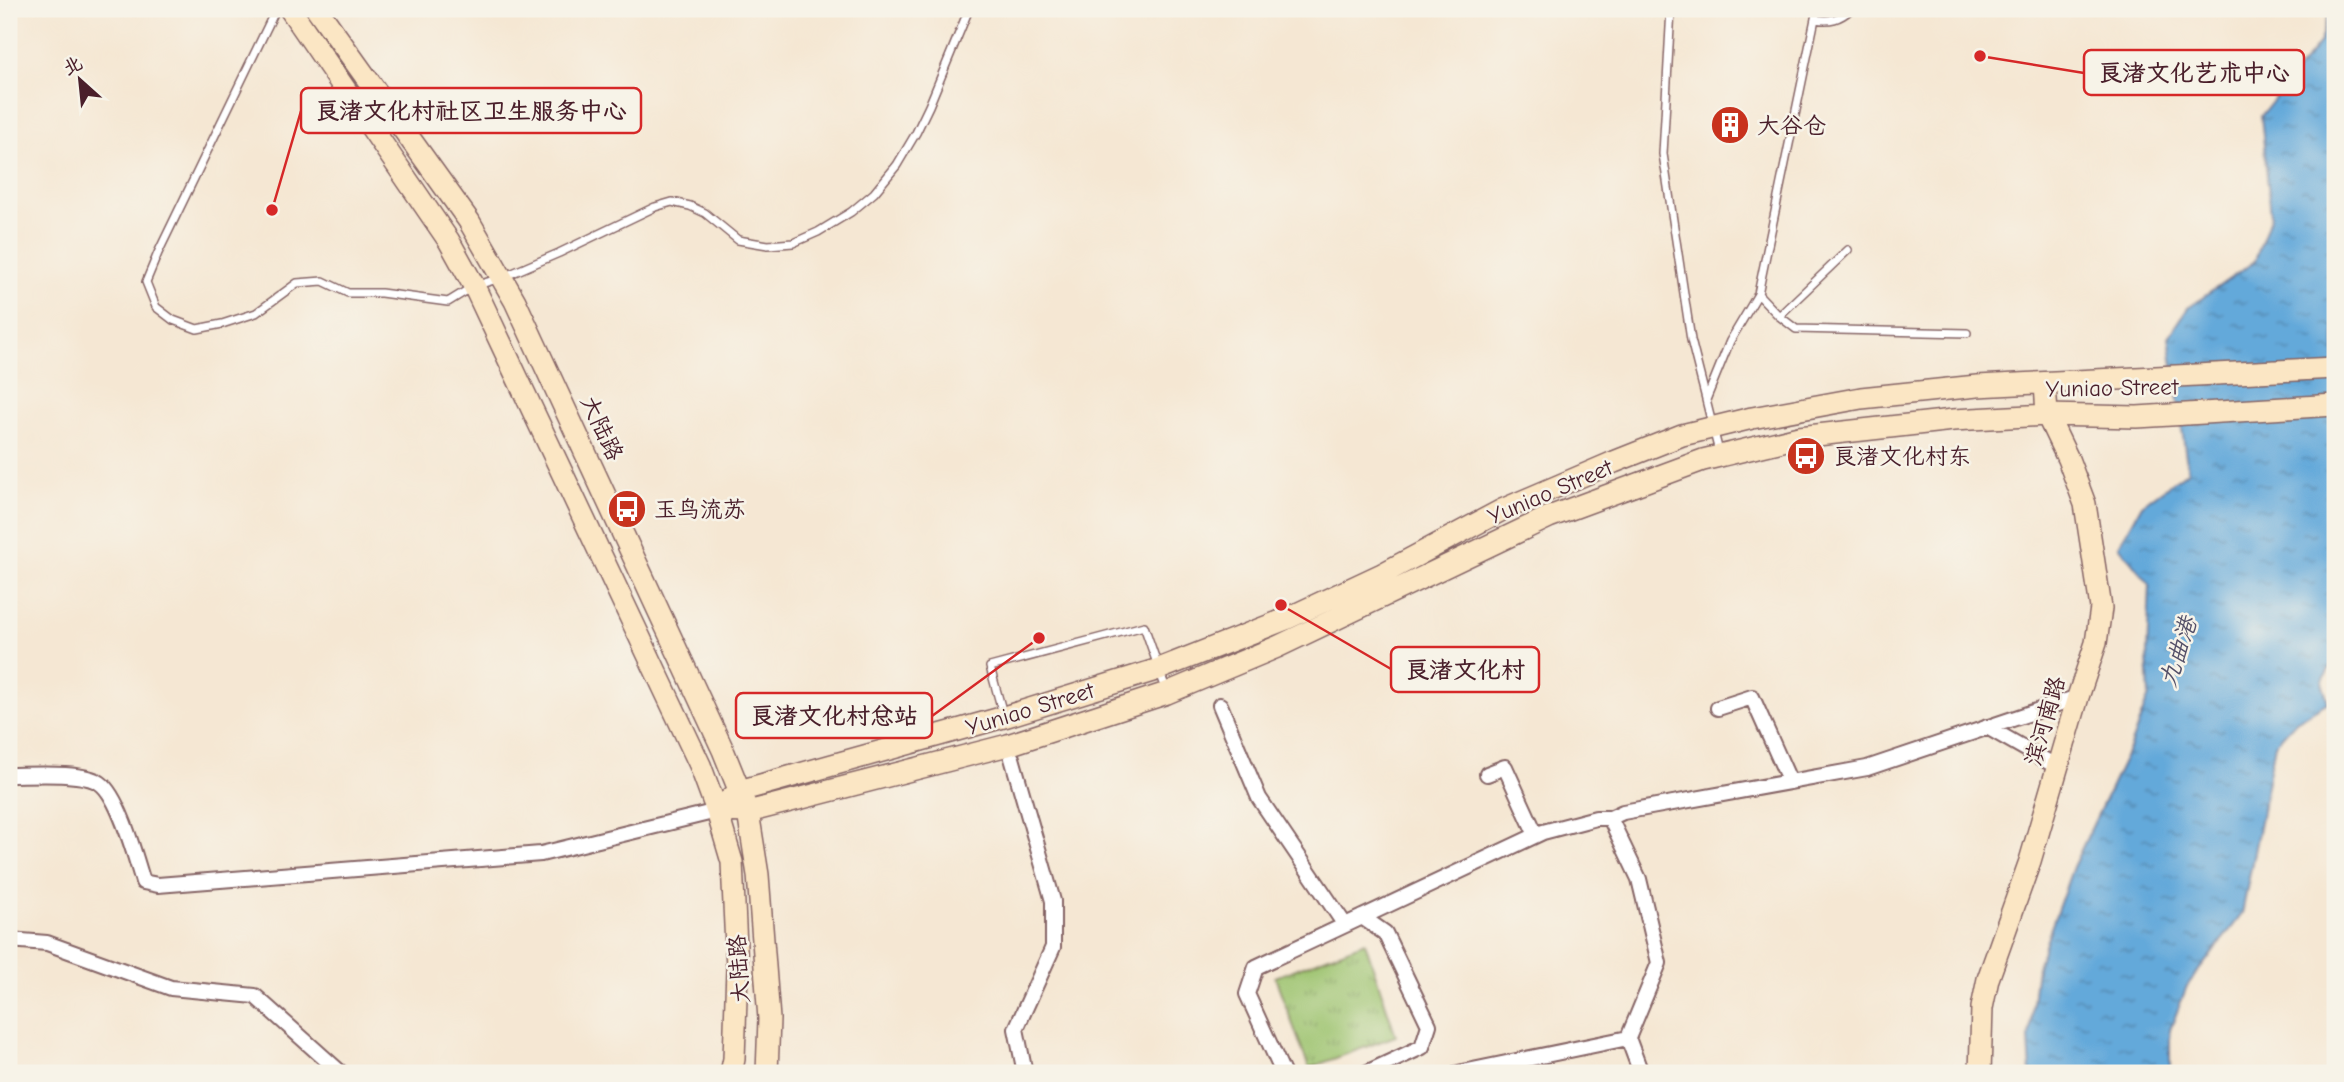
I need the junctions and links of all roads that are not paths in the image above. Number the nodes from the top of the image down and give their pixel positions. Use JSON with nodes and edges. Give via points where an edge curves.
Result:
{"nodes":[{"id":1,"x":276,"y":9,"type":"edge"},
{"id":2,"x":290,"y":9,"type":"edge"},
{"id":3,"x":317,"y":9,"type":"edge"},
{"id":4,"x":970,"y":9,"type":"edge"},
{"id":5,"x":1671,"y":9,"type":"edge"},
{"id":6,"x":1817,"y":9,"type":"edge"},
{"id":7,"x":1850,"y":9,"type":"edge"},
{"id":8,"x":1815,"y":19,"type":"junction"},
{"id":9,"x":1848,"y":250,"type":"dead end"},
{"id":10,"x":501,"y":278,"type":"junction"},
{"id":11,"x":474,"y":286,"type":"junction"},
{"id":12,"x":1758,"y":294,"type":"junction"},
{"id":13,"x":1779,"y":316,"type":"junction"},
{"id":14,"x":1967,"y":333,"type":"dead end"},
{"id":15,"x":2335,"y":368,"type":"edge"},
{"id":16,"x":2045,"y":383,"type":"junction"},
{"id":17,"x":1706,"y":400,"type":"junction"},
{"id":18,"x":2335,"y":405,"type":"edge"},
{"id":19,"x":2047,"y":415,"type":"junction"},
{"id":20,"x":1713,"y":427,"type":"junction"},
{"id":21,"x":1720,"y":456,"type":"junction"},
{"id":22,"x":1159,"y":669,"type":"junction"},
{"id":23,"x":1167,"y":693,"type":"junction"},
{"id":24,"x":2078,"y":697,"type":"junction"},
{"id":25,"x":1220,"y":705,"type":"dead end"},
{"id":26,"x":1718,"y":708,"type":"dead end"},
{"id":27,"x":1004,"y":717,"type":"junction"},
{"id":28,"x":1987,"y":727,"type":"junction"},
{"id":29,"x":1012,"y":758,"type":"dead end"},
{"id":30,"x":2059,"y":768,"type":"junction"},
{"id":31,"x":1487,"y":774,"type":"dead end"},
{"id":32,"x":9,"y":775,"type":"edge"},
{"id":33,"x":1790,"y":782,"type":"junction"},
{"id":34,"x":739,"y":791,"type":"junction"},
{"id":35,"x":717,"y":811,"type":"junction"},
{"id":36,"x":748,"y":812,"type":"junction"},
{"id":37,"x":1610,"y":818,"type":"junction"},
{"id":38,"x":1536,"y":835,"type":"junction"},
{"id":39,"x":1362,"y":917,"type":"junction"},
{"id":40,"x":1345,"y":925,"type":"junction"},
{"id":41,"x":9,"y":940,"type":"edge"},
{"id":42,"x":1628,"y":1038,"type":"junction"},
{"id":43,"x":341,"y":1073,"type":"edge"},
{"id":44,"x":731,"y":1073,"type":"edge"},
{"id":45,"x":767,"y":1073,"type":"edge"},
{"id":46,"x":1025,"y":1073,"type":"edge"},
{"id":47,"x":1283,"y":1073,"type":"edge"},
{"id":48,"x":1366,"y":1073,"type":"edge"},
{"id":49,"x":1458,"y":1073,"type":"edge"},
{"id":50,"x":1641,"y":1073,"type":"edge"},
{"id":51,"x":1980,"y":1073,"type":"edge"}],
"edges":[{"from":1,"to":11,"type":"lane","via":[[146,282],[156,307],[197,329],[256,313],[297,283],[323,281],[348,293],[447,302]]},
{"from":2,"to":11,"type":"main road","name":"大陆路","via":[[449,241]]},
{"from":3,"to":10,"type":"main road","name":"大陆路","via":[[469,221]]},
{"from":4,"to":10,"type":"lane","via":[[925,115],[897,164],[874,193],[818,232],[793,243],[738,240],[705,213],[672,202]]},
{"from":5,"to":17,"type":"lane","via":[[1663,154],[1691,340]]},
{"from":6,"to":8,"type":"lane"},
{"from":7,"to":8,"type":"lane","via":[[1834,20]]},
{"from":8,"to":12,"type":"lane"},
{"from":9,"to":13,"type":"lane"},
{"from":10,"to":11,"type":"lane"},
{"from":10,"to":34,"type":"main road","name":"大陆路"},
{"from":11,"to":35,"type":"main road","name":"大陆路","via":[[646,648]]},
{"from":12,"to":13,"type":"lane"},
{"from":12,"to":17,"type":"lane","via":[[1730,341]]},
{"from":13,"to":14,"type":"lane","via":[[1796,329]]},
{"from":15,"to":16,"type":"main road","name":"Yuniao Street"},
{"from":16,"to":19,"type":"main road","name":"滨河南路"},
{"from":16,"to":20,"type":"main road","name":"Yuniao Street","via":[[1861,398]]},
{"from":17,"to":20,"type":"lane"},
{"from":18,"to":19,"type":"main road","name":"Yuniao Street","via":[[2137,417]]},
{"from":19,"to":21,"type":"main road","name":"Yuniao Street","via":[[1799,437]]},
{"from":19,"to":24,"type":"main road","name":"滨河南路","via":[[2085,504],[2101,608],[2096,643]]},
{"from":20,"to":21,"type":"lane"},
{"from":20,"to":22,"type":"main road","name":"Yuniao Street","via":[[1682,435],[1502,510],[1286,619]]},
{"from":21,"to":23,"type":"main road","name":"Yuniao Street","via":[[1549,517],[1277,648]]},
{"from":22,"to":23,"type":"lane"},
{"from":22,"to":27,"type":"main road","name":"Yuniao Street"},
{"from":22,"to":27,"type":"lane","via":[[1144,626],[990,667]]},
{"from":23,"to":36,"type":"main road","name":"Yuniao Street","via":[[1008,745]]},
{"from":24,"to":28,"type":"street"},
{"from":24,"to":30,"type":"main road","name":"滨河南路"},
{"from":25,"to":40,"type":"street","via":[[1259,798]]},
{"from":26,"to":33,"type":"street","via":[[1752,697]]},
{"from":27,"to":34,"type":"main road","name":"Yuniao Street"},
{"from":28,"to":30,"type":"street"},
{"from":28,"to":33,"type":"street","via":[[1867,768]]},
{"from":29,"to":46,"type":"street","via":[[1053,901],[1054,947],[1016,1029]]},
{"from":30,"to":51,"type":"main road","name":"滨河南路","via":[[1987,979]]},
{"from":31,"to":38,"type":"street","via":[[1505,767]]},
{"from":32,"to":35,"type":"street","via":[[78,776],[101,783],[120,811],[143,882],[158,885],[541,854]]},
{"from":33,"to":37,"type":"street","via":[[1623,811]]},
{"from":34,"to":35,"type":"main road","name":"Yuniao Street"},
{"from":34,"to":36,"type":"main road","name":"大陆路"},
{"from":35,"to":36,"type":"main road","name":"Yuniao Street"},
{"from":35,"to":44,"type":"main road","name":"大陆路","via":[[733,862],[737,968]]},
{"from":36,"to":45,"type":"main road","name":"大陆路","via":[[758,875],[769,1019]]},
{"from":37,"to":38,"type":"street"},
{"from":37,"to":42,"type":"street","via":[[1639,879],[1659,963]]},
{"from":38,"to":39,"type":"street"},
{"from":39,"to":40,"type":"street"},
{"from":39,"to":48,"type":"street","via":[[1385,933],[1429,1025],[1422,1047]]},
{"from":40,"to":47,"type":"street","via":[[1255,967],[1247,994]]},
{"from":41,"to":43,"type":"street","via":[[47,943],[170,988],[255,996]]},
{"from":42,"to":49,"type":"street"},
{"from":42,"to":50,"type":"street"}]}
